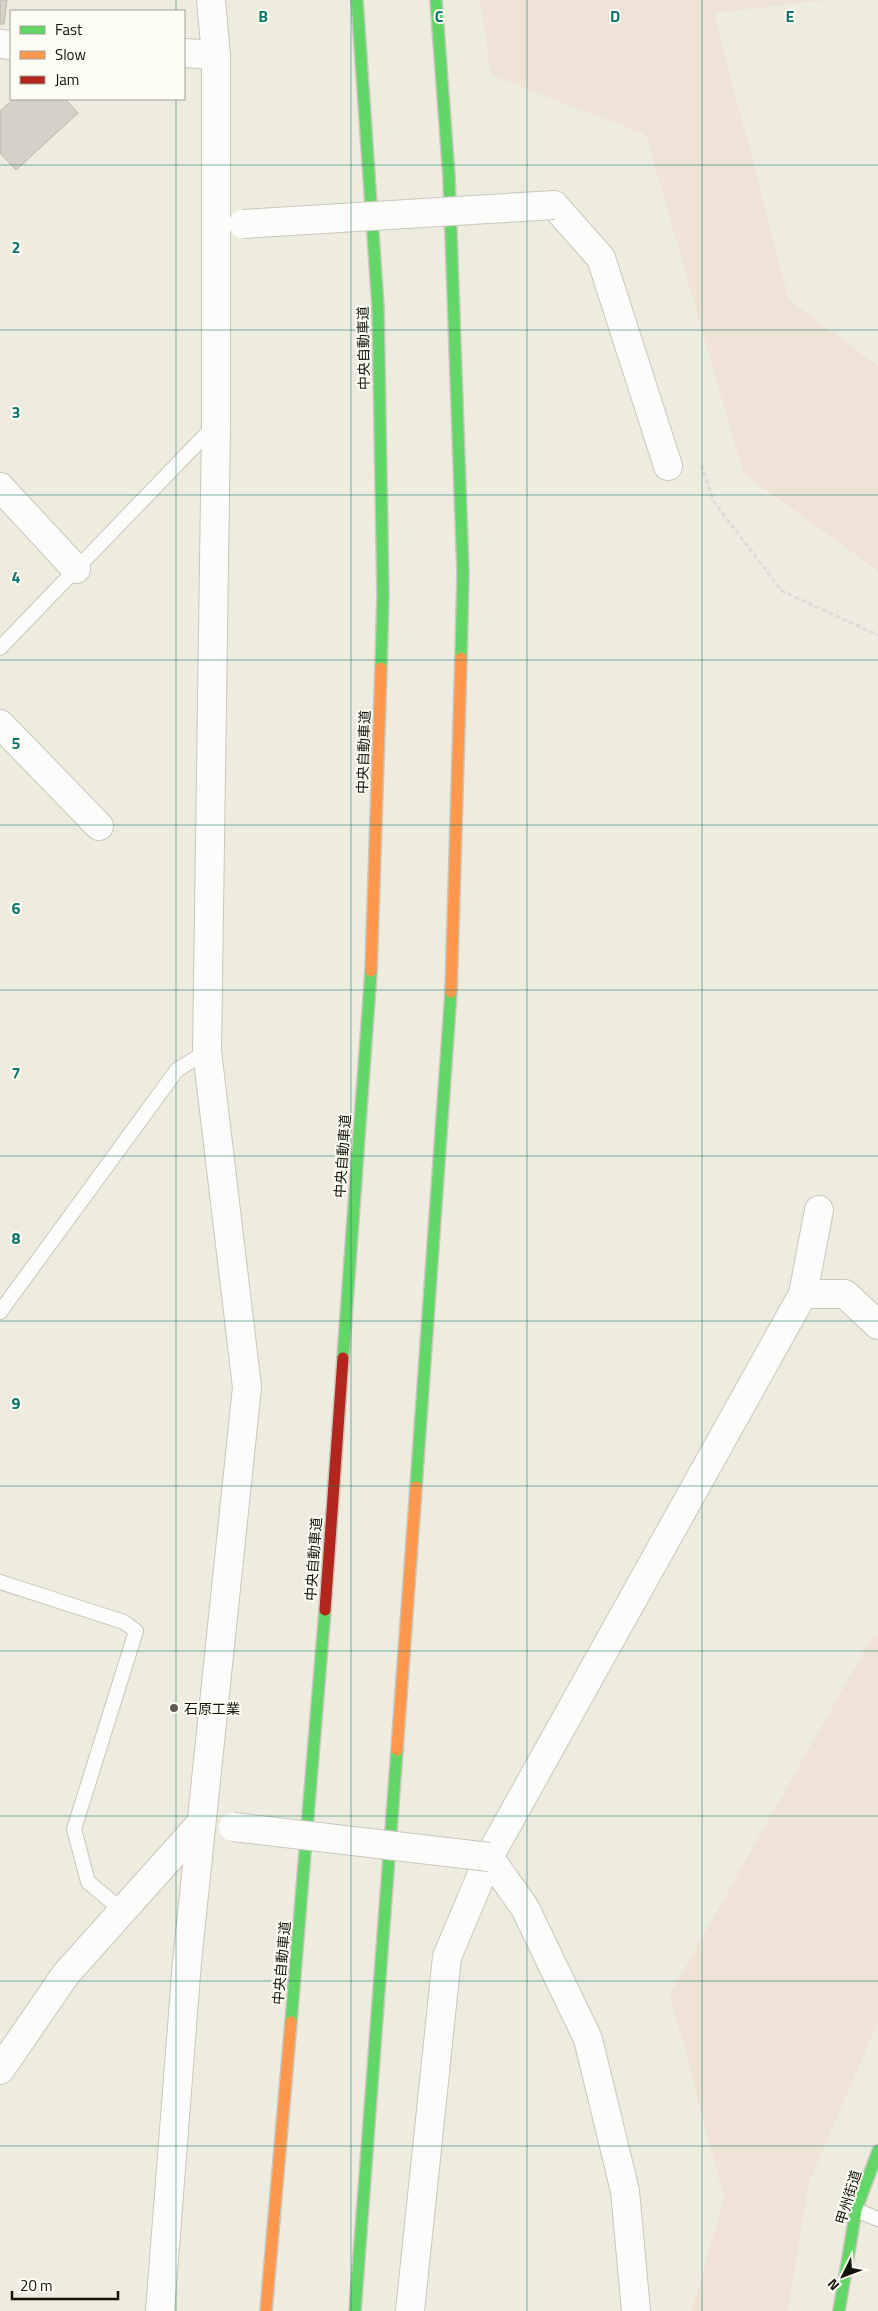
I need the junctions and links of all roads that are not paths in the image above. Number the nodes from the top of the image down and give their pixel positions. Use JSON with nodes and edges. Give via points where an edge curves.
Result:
{"nodes":[{"id":1,"x":211,"y":0,"type":"edge"},
{"id":2,"x":357,"y":0,"type":"edge"},
{"id":3,"x":436,"y":0,"type":"edge"},
{"id":4,"x":185,"y":54,"type":"edge"},
{"id":5,"x":216,"y":55,"type":"junction"},
{"id":6,"x":214,"y":228,"type":"junction"},
{"id":7,"x":216,"y":425,"type":"junction"},
{"id":8,"x":668,"y":466,"type":"dead end"},
{"id":9,"x":0,"y":487,"type":"edge"},
{"id":10,"x":76,"y":569,"type":"junction"},
{"id":11,"x":0,"y":648,"type":"edge"},
{"id":12,"x":0,"y":724,"type":"edge"},
{"id":13,"x":99,"y":826,"type":"dead end"},
{"id":14,"x":207,"y":1051,"type":"junction"},
{"id":15,"x":819,"y":1210,"type":"dead end"},
{"id":16,"x":803,"y":1294,"type":"junction"},
{"id":17,"x":0,"y":1312,"type":"edge"},
{"id":18,"x":878,"y":1325,"type":"edge"},
{"id":19,"x":0,"y":1582,"type":"edge"},
{"id":20,"x":201,"y":1823,"type":"junction"},
{"id":21,"x":489,"y":1858,"type":"junction"},
{"id":22,"x":122,"y":1910,"type":"junction"},
{"id":23,"x":0,"y":2070,"type":"edge"},
{"id":24,"x":878,"y":2151,"type":"edge"},
{"id":25,"x":856,"y":2210,"type":"junction"},
{"id":26,"x":878,"y":2218,"type":"edge"},
{"id":27,"x":160,"y":2311,"type":"edge"},
{"id":28,"x":266,"y":2311,"type":"edge"},
{"id":29,"x":355,"y":2311,"type":"edge"},
{"id":30,"x":410,"y":2311,"type":"edge"},
{"id":31,"x":636,"y":2311,"type":"edge"},
{"id":32,"x":839,"y":2311,"type":"edge"}],
"edges":[{"from":1,"to":5,"type":"street"},
{"from":2,"to":28,"type":"highway","name":"中央自動車道","via":[[378,307],[383,585],[371,970],[316,1728]]},
{"from":3,"to":29,"type":"highway","via":[[449,177],[463,574],[451,986]]},
{"from":4,"to":5,"type":"street"},
{"from":5,"to":6,"type":"street"},
{"from":6,"to":7,"type":"street"},
{"from":6,"to":8,"type":"street","bridge":true,"via":[[554,205],[601,258]]},
{"from":7,"to":10,"type":"lane"},
{"from":7,"to":14,"type":"street"},
{"from":9,"to":10,"type":"street"},
{"from":10,"to":11,"type":"lane"},
{"from":12,"to":13,"type":"street"},
{"from":14,"to":17,"type":"lane","via":[[178,1070]]},
{"from":14,"to":20,"type":"street","via":[[247,1387]]},
{"from":15,"to":16,"type":"street"},
{"from":16,"to":18,"type":"street","via":[[845,1294]]},
{"from":16,"to":21,"type":"street"},
{"from":19,"to":22,"type":"lane","via":[[124,1622],[136,1631],[74,1829],[88,1882]]},
{"from":20,"to":21,"type":"street","bridge":true},
{"from":20,"to":22,"type":"street"},
{"from":20,"to":27,"type":"street"},
{"from":21,"to":30,"type":"street","via":[[447,1957]]},
{"from":21,"to":31,"type":"street","via":[[525,1908],[588,2039],[625,2191]]},
{"from":22,"to":23,"type":"street","via":[[66,1974]]},
{"from":24,"to":25,"type":"highway","name":"甲州街道"},
{"from":25,"to":26,"type":"lane"},
{"from":25,"to":32,"type":"highway","name":"甲州街道"}]}
